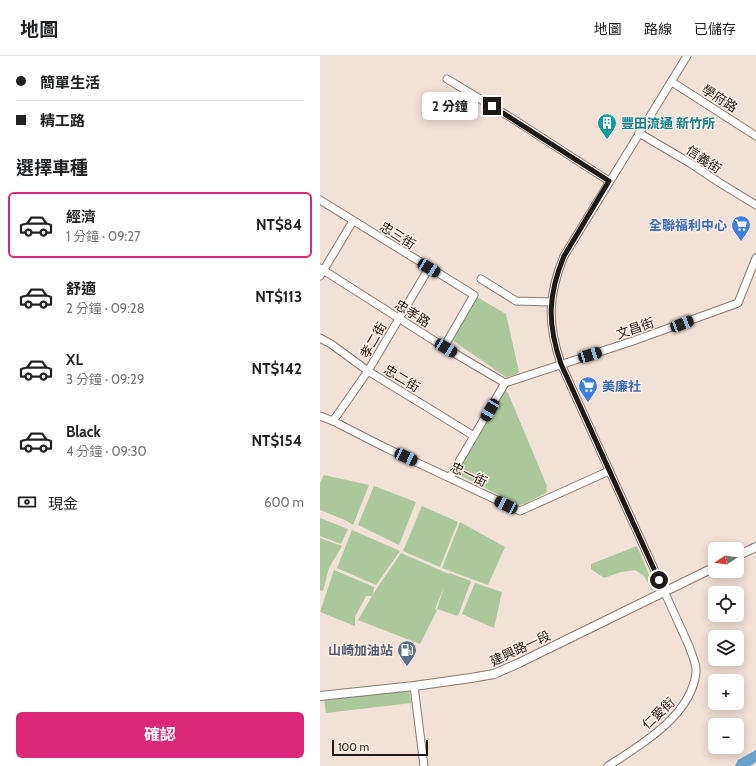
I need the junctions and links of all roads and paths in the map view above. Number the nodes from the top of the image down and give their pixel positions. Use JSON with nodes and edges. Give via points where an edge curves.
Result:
{"nodes":[{"id":1,"x":687,"y":56,"type":"edge"},
{"id":2,"x":447,"y":79,"type":"dead end"},
{"id":3,"x":672,"y":82,"type":"junction"},
{"id":4,"x":639,"y":133,"type":"junction"},
{"id":5,"x":756,"y":136,"type":"edge"},
{"id":6,"x":609,"y":181,"type":"junction"},
{"id":7,"x":320,"y":200,"type":"edge"},
{"id":8,"x":756,"y":205,"type":"edge"},
{"id":9,"x":353,"y":221,"type":"junction"},
{"id":10,"x":756,"y":258,"type":"edge"},
{"id":11,"x":429,"y":268,"type":"junction"},
{"id":12,"x":321,"y":271,"type":"edge"},
{"id":13,"x":481,"y":279,"type":"dead end"},
{"id":14,"x":551,"y":302,"type":"junction"},
{"id":15,"x":399,"y":319,"type":"junction"},
{"id":16,"x":320,"y":338,"type":"edge"},
{"id":17,"x":444,"y":347,"type":"junction"},
{"id":18,"x":561,"y":364,"type":"junction"},
{"id":19,"x":368,"y":371,"type":"junction"},
{"id":20,"x":505,"y":383,"type":"junction"},
{"id":21,"x":320,"y":416,"type":"edge"},
{"id":22,"x":333,"y":421,"type":"junction"},
{"id":23,"x":474,"y":436,"type":"junction"},
{"id":24,"x":609,"y":471,"type":"junction"},
{"id":25,"x":450,"y":477,"type":"junction"},
{"id":26,"x":756,"y":547,"type":"edge"},
{"id":27,"x":744,"y":553,"type":"edge"},
{"id":28,"x":708,"y":571,"type":"edge"},
{"id":29,"x":664,"y":593,"type":"junction"},
{"id":30,"x":414,"y":686,"type":"junction"},
{"id":31,"x":320,"y":696,"type":"edge"},
{"id":32,"x":424,"y":766,"type":"edge"},
{"id":33,"x":608,"y":766,"type":"edge"}],
"edges":[{"from":1,"to":3,"type":"street","name":"仁愛街"},
{"from":2,"to":6,"type":"street"},
{"from":3,"to":4,"type":"street","name":"仁愛街"},
{"from":3,"to":5,"type":"street","name":"學府路"},
{"from":4,"to":6,"type":"street","name":"仁愛街"},
{"from":4,"to":8,"type":"street","name":"信義街"},
{"from":6,"to":14,"type":"street","name":"仁愛街","via":[[564,256]]},
{"from":7,"to":9,"type":"street","name":"忠三街"},
{"from":9,"to":11,"type":"street","name":"忠三街"},
{"from":9,"to":12,"type":"street"},
{"from":10,"to":18,"type":"street","name":"文昌街","via":[[738,304]]},
{"from":11,"to":15,"type":"street","name":"孝二街"},
{"from":11,"to":17,"type":"street","name":"忠三街","via":[[474,295]]},
{"from":12,"to":15,"type":"street","name":"忠孝路"},
{"from":13,"to":14,"type":"street","via":[[516,301]]},
{"from":14,"to":18,"type":"street","name":"仁愛街","via":[[552,330]]},
{"from":15,"to":17,"type":"street","name":"忠孝路"},
{"from":15,"to":19,"type":"street","name":"孝二街"},
{"from":16,"to":19,"type":"street","name":"忠二街"},
{"from":17,"to":20,"type":"street","name":"忠孝路"},
{"from":18,"to":20,"type":"street"},
{"from":18,"to":24,"type":"street","name":"仁愛街"},
{"from":19,"to":22,"type":"street","name":"孝二街"},
{"from":19,"to":23,"type":"street","name":"忠二街"},
{"from":20,"to":23,"type":"street"},
{"from":21,"to":22,"type":"street","name":"忠一街"},
{"from":22,"to":25,"type":"street","name":"忠一街"},
{"from":23,"to":25,"type":"street"},
{"from":24,"to":25,"type":"street","name":"忠一街","via":[[520,511]]},
{"from":24,"to":29,"type":"street","name":"仁愛街"},
{"from":26,"to":27,"type":"street"},
{"from":28,"to":29,"type":"street","name":"建興路一段"},
{"from":29,"to":30,"type":"street","name":"建興路一段","via":[[494,674]]},
{"from":29,"to":33,"type":"street","name":"仁愛街","via":[[689,646],[696,670],[691,694],[676,714],[654,734]]},
{"from":30,"to":31,"type":"street","name":"建興路一段"},
{"from":30,"to":32,"type":"street"}]}
